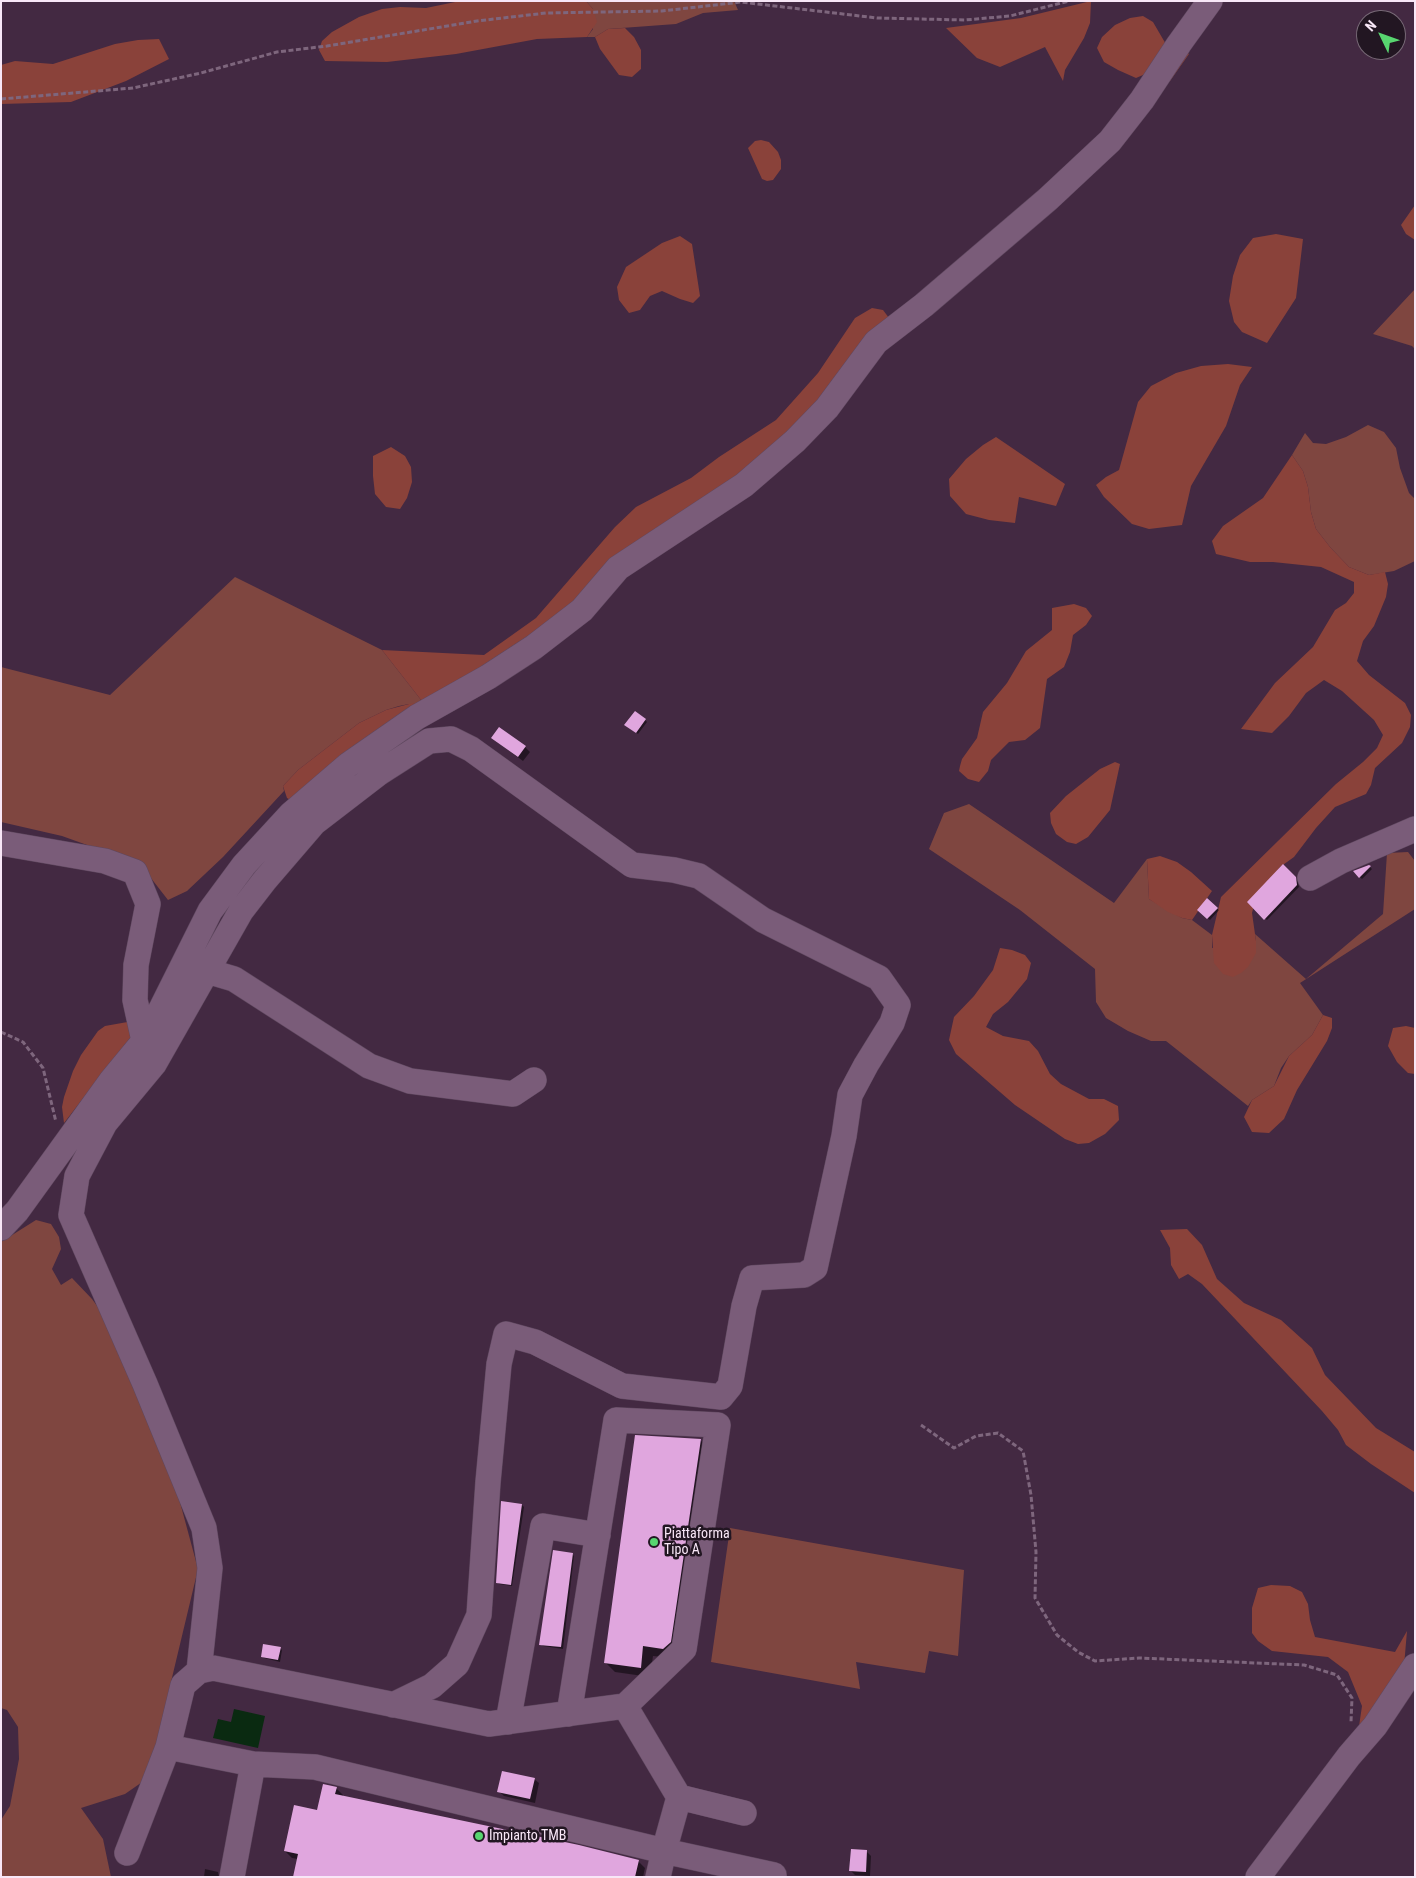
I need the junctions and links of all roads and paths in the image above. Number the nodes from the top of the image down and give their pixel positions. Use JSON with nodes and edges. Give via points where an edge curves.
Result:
{"nodes":[{"id":1,"x":1069,"y":1,"type":"edge"},
{"id":2,"x":1210,"y":1,"type":"edge"},
{"id":3,"x":1,"y":100,"type":"edge"},
{"id":4,"x":1415,"y":829,"type":"edge"},
{"id":5,"x":1,"y":843,"type":"edge"},
{"id":6,"x":1310,"y":878,"type":"dead end"},
{"id":7,"x":207,"y":971,"type":"junction"},
{"id":8,"x":1,"y":1032,"type":"edge"},
{"id":9,"x":144,"y":1041,"type":"junction"},
{"id":10,"x":534,"y":1080,"type":"dead end"},
{"id":11,"x":61,"y":1149,"type":"junction"},
{"id":12,"x":1,"y":1228,"type":"edge"},
{"id":13,"x":921,"y":1425,"type":"dead end"},
{"id":14,"x":598,"y":1535,"type":"junction"},
{"id":15,"x":1415,"y":1666,"type":"edge"},
{"id":16,"x":199,"y":1671,"type":"junction"},
{"id":17,"x":432,"y":1686,"type":"junction"},
{"id":18,"x":393,"y":1705,"type":"junction"},
{"id":19,"x":625,"y":1706,"type":"junction"},
{"id":20,"x":569,"y":1714,"type":"junction"},
{"id":21,"x":446,"y":1715,"type":"junction"},
{"id":22,"x":508,"y":1722,"type":"junction"},
{"id":23,"x":168,"y":1747,"type":"junction"},
{"id":24,"x":1349,"y":1756,"type":"junction"},
{"id":25,"x":253,"y":1764,"type":"junction"},
{"id":26,"x":679,"y":1797,"type":"junction"},
{"id":27,"x":744,"y":1812,"type":"dead end"},
{"id":28,"x":664,"y":1851,"type":"junction"},
{"id":29,"x":127,"y":1853,"type":"dead end"},
{"id":30,"x":232,"y":1877,"type":"edge"},
{"id":31,"x":658,"y":1877,"type":"edge"},
{"id":32,"x":774,"y":1877,"type":"edge"},
{"id":33,"x":1258,"y":1877,"type":"edge"}],
"edges":[{"from":1,"to":3,"type":"path","via":[[1010,16],[965,20],[877,18],[740,2],[662,11],[546,13],[277,52],[133,88]]},
{"from":2,"to":9,"type":"street","via":[[1110,141],[1048,199],[876,342],[827,408],[796,441],[744,485],[618,568],[582,610],[534,647],[417,717],[348,765],[291,814],[244,865],[210,911]]},
{"from":4,"to":6,"type":"street","via":[[1341,860]]},
{"from":5,"to":9,"type":"street","via":[[104,861],[135,872],[148,904],[136,965],[135,1000]]},
{"from":7,"to":10,"type":"street","via":[[234,979],[369,1066],[410,1081],[513,1094]]},
{"from":7,"to":16,"type":"street","via":[[154,1064],[105,1123],[77,1176],[71,1215],[146,1384],[204,1528],[210,1568]]},
{"from":7,"to":17,"type":"street","via":[[241,911],[314,823],[379,773],[429,742],[451,739],[471,749],[632,865],[699,876],[763,920],[879,978],[898,1005],[892,1023],[850,1095],[816,1268],[804,1274],[752,1278],[730,1386],[721,1397],[622,1386],[535,1342],[506,1334],[498,1384],[479,1615],[457,1664]]},
{"from":8,"to":11,"type":"path","via":[[23,1042],[43,1068]]},
{"from":9,"to":11,"type":"street"},
{"from":11,"to":12,"type":"street"},
{"from":13,"to":24,"type":"path","via":[[954,1448],[976,1436],[998,1433],[1022,1452],[1032,1505],[1036,1598],[1057,1635],[1078,1652],[1095,1661],[1139,1658],[1304,1665],[1337,1675],[1352,1698]]},
{"from":14,"to":19,"type":"street","via":[[616,1420],[718,1425],[684,1649]]},
{"from":14,"to":20,"type":"street"},
{"from":14,"to":22,"type":"street","via":[[544,1526]]},
{"from":15,"to":24,"type":"street","via":[[1375,1726]]},
{"from":16,"to":18,"type":"street","via":[[213,1668]]},
{"from":16,"to":23,"type":"street","via":[[182,1685]]},
{"from":17,"to":18,"type":"street"},
{"from":17,"to":21,"type":"street"},
{"from":18,"to":21,"type":"street"},
{"from":19,"to":20,"type":"street"},
{"from":19,"to":26,"type":"street"},
{"from":20,"to":22,"type":"street"},
{"from":21,"to":22,"type":"street","via":[[489,1724]]},
{"from":23,"to":25,"type":"street"},
{"from":23,"to":29,"type":"street"},
{"from":24,"to":33,"type":"street"},
{"from":25,"to":28,"type":"street","via":[[315,1767]]},
{"from":25,"to":30,"type":"street"},
{"from":26,"to":27,"type":"street"},
{"from":26,"to":28,"type":"street"},
{"from":28,"to":31,"type":"street"},
{"from":28,"to":32,"type":"street"}]}
